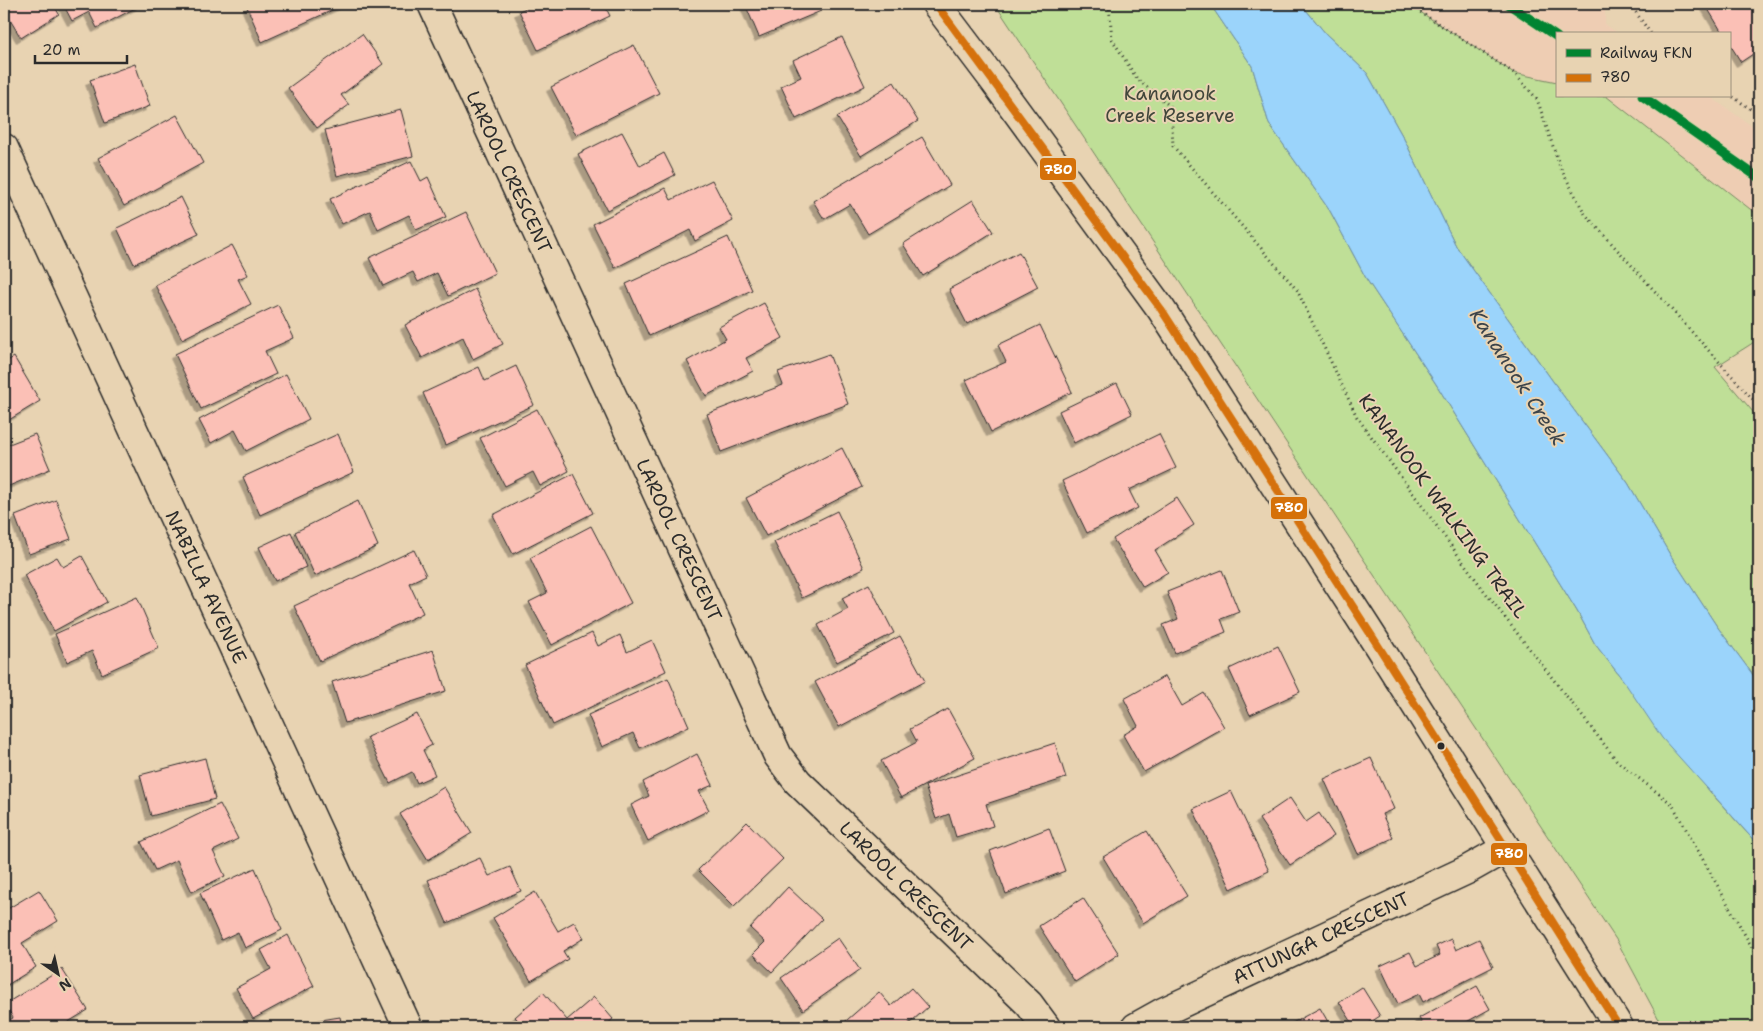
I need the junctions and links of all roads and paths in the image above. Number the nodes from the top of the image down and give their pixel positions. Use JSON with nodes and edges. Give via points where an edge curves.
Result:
{"nodes":[{"id":1,"x":432,"y":4,"type":"edge"},
{"id":2,"x":936,"y":4,"type":"edge"},
{"id":3,"x":1109,"y":4,"type":"edge"},
{"id":4,"x":1408,"y":4,"type":"edge"},
{"id":5,"x":1630,"y":4,"type":"edge"},
{"id":6,"x":1650,"y":32,"type":"edge"},
{"id":7,"x":1730,"y":95,"type":"edge"},
{"id":8,"x":1759,"y":115,"type":"edge"},
{"id":9,"x":4,"y":148,"type":"edge"},
{"id":10,"x":1759,"y":406,"type":"edge"},
{"id":11,"x":1506,"y":848,"type":"junction"},
{"id":12,"x":1759,"y":960,"type":"edge"},
{"id":13,"x":1029,"y":1004,"type":"junction"},
{"id":14,"x":408,"y":1027,"type":"edge"},
{"id":15,"x":1046,"y":1027,"type":"edge"},
{"id":16,"x":1065,"y":1027,"type":"edge"},
{"id":17,"x":1136,"y":1027,"type":"edge"},
{"id":18,"x":1618,"y":1027,"type":"edge"}],
"edges":[{"from":1,"to":13,"type":"street","name":"LAROOL CRESCENT","via":[[778,756],[798,782]]},
{"from":2,"to":11,"type":"street","via":[[1161,309]]},
{"from":3,"to":12,"type":"path","name":"KANANOOK WALKING TRAIL","via":[[1112,39],[1137,79],[1171,107],[1173,146],[1296,290],[1357,416],[1485,592],[1618,762],[1672,804]]},
{"from":4,"to":10,"type":"path","via":[[1514,73],[1537,99],[1560,167],[1586,214]]},
{"from":5,"to":6,"type":"path"},
{"from":7,"to":8,"type":"path"},
{"from":9,"to":14,"type":"street","name":"NABILLA AVENUE"},
{"from":11,"to":17,"type":"street","name":"ATTUNGA CRESCENT"},
{"from":11,"to":18,"type":"street"},
{"from":13,"to":15,"type":"street","name":"LAROOL CRESCENT"},
{"from":13,"to":16,"type":"street","name":"LAROOL CRESCENT"}]}
